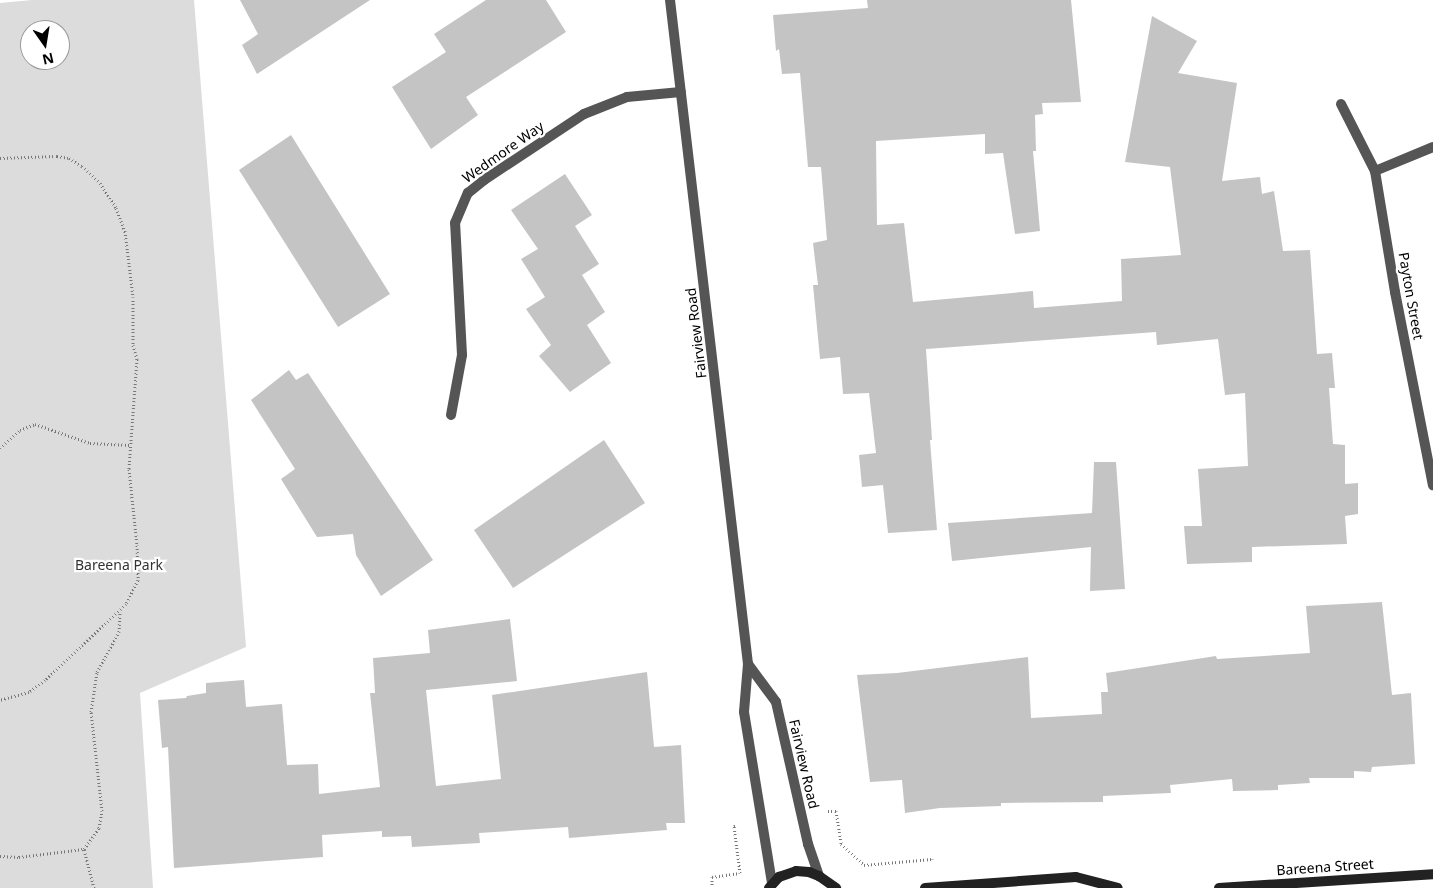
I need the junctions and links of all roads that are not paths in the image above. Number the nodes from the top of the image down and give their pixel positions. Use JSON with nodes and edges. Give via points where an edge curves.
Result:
{"nodes":[{"id":1,"x":670,"y":0,"type":"edge"},
{"id":2,"x":681,"y":92,"type":"junction"},
{"id":3,"x":1341,"y":104,"type":"dead end"},
{"id":4,"x":1433,"y":147,"type":"edge"},
{"id":5,"x":1374,"y":172,"type":"junction"},
{"id":6,"x":451,"y":415,"type":"dead end"},
{"id":7,"x":1433,"y":485,"type":"edge"},
{"id":8,"x":748,"y":664,"type":"junction"},
{"id":9,"x":1433,"y":874,"type":"edge"},
{"id":10,"x":819,"y":876,"type":"junction"},
{"id":11,"x":771,"y":885,"type":"edge"},
{"id":12,"x":836,"y":888,"type":"edge"},
{"id":13,"x":925,"y":888,"type":"edge"},
{"id":14,"x":1118,"y":888,"type":"edge"},
{"id":15,"x":1219,"y":888,"type":"edge"}],
"edges":[{"from":1,"to":2,"type":"street","name":"Fairview Road"},
{"from":2,"to":6,"type":"street","name":"Wedmore Way","via":[[627,98],[584,114],[468,194],[455,223],[462,355]]},
{"from":2,"to":8,"type":"street","name":"Fairview Road"},
{"from":3,"to":5,"type":"street","name":"Payton Street"},
{"from":4,"to":5,"type":"street"},
{"from":5,"to":7,"type":"street","name":"Payton Street"},
{"from":8,"to":10,"type":"street","name":"Fairview Road","via":[[776,702],[808,844]]},
{"from":8,"to":11,"type":"street","name":"Fairview Road","via":[[744,712]]},
{"from":9,"to":15,"type":"main road","name":"Bareena Street"},
{"from":10,"to":11,"type":"main road","via":[[796,871],[787,873]]},
{"from":10,"to":12,"type":"main road"},
{"from":13,"to":14,"type":"main road","via":[[1076,877]]}]}
